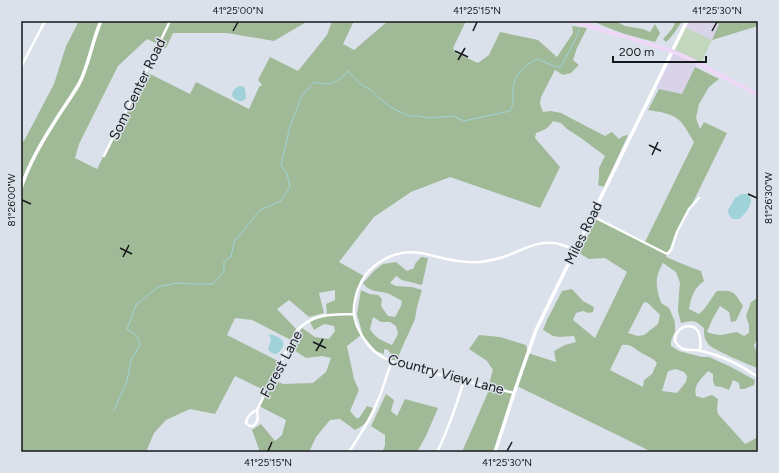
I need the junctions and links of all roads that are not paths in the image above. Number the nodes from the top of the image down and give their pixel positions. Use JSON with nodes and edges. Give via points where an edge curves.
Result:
{"nodes":[{"id":1,"x":45,"y":21,"type":"edge"},
{"id":2,"x":101,"y":21,"type":"edge"},
{"id":3,"x":170,"y":21,"type":"edge"},
{"id":4,"x":572,"y":21,"type":"edge"},
{"id":5,"x":687,"y":21,"type":"edge"},
{"id":6,"x":672,"y":51,"type":"junction"},
{"id":7,"x":21,"y":67,"type":"edge"},
{"id":8,"x":758,"y":95,"type":"edge"},
{"id":9,"x":104,"y":156,"type":"dead end"},
{"id":10,"x":21,"y":188,"type":"edge"},
{"id":11,"x":699,"y":198,"type":"dead end"},
{"id":12,"x":592,"y":216,"type":"junction"},
{"id":13,"x":575,"y":250,"type":"junction"},
{"id":14,"x":354,"y":314,"type":"junction"},
{"id":15,"x":700,"y":350,"type":"junction"},
{"id":16,"x":392,"y":362,"type":"junction"},
{"id":17,"x":758,"y":377,"type":"edge"},
{"id":18,"x":464,"y":381,"type":"junction"},
{"id":19,"x":514,"y":393,"type":"junction"},
{"id":20,"x":257,"y":410,"type":"junction"},
{"id":21,"x":349,"y":452,"type":"edge"},
{"id":22,"x":437,"y":452,"type":"edge"},
{"id":23,"x":496,"y":452,"type":"edge"}],
"edges":[{"from":1,"to":7,"type":"street"},
{"from":2,"to":10,"type":"main road","via":[[80,82],[28,167]]},
{"from":3,"to":9,"type":"street","name":"Som Center Road"},
{"from":4,"to":6,"type":"main road"},
{"from":5,"to":6,"type":"main road","name":"Miles Road"},
{"from":6,"to":8,"type":"main road"},
{"from":6,"to":12,"type":"main road","name":"Miles Road"},
{"from":11,"to":12,"type":"street","via":[[689,208],[667,254]]},
{"from":12,"to":13,"type":"main road","name":"Miles Road"},
{"from":13,"to":14,"type":"street","name":"Country View Lane","via":[[552,243],[542,243],[506,256],[479,262],[413,252],[401,253],[382,260],[366,273],[357,292]]},
{"from":13,"to":19,"type":"main road","name":"Miles Road","via":[[536,330]]},
{"from":14,"to":16,"type":"street","name":"Country View Lane","via":[[361,335],[368,346],[376,354]]},
{"from":14,"to":20,"type":"street","name":"Forest Lane","via":[[324,315],[303,324],[297,330]]},
{"from":15,"to":15,"type":"street","via":[[680,348],[675,341],[676,333],[685,326],[696,329],[701,341]]},
{"from":15,"to":17,"type":"street","via":[[731,360]]},
{"from":16,"to":18,"type":"street","name":"Country View Lane"},
{"from":16,"to":21,"type":"street","via":[[370,419]]},
{"from":18,"to":19,"type":"street","name":"Country View Lane"},
{"from":18,"to":22,"type":"street","via":[[448,429]]},
{"from":19,"to":23,"type":"main road","name":"Miles Road"},
{"from":20,"to":20,"type":"street","name":"Forest Lane","via":[[257,423],[250,426],[246,423],[247,419]]}]}
